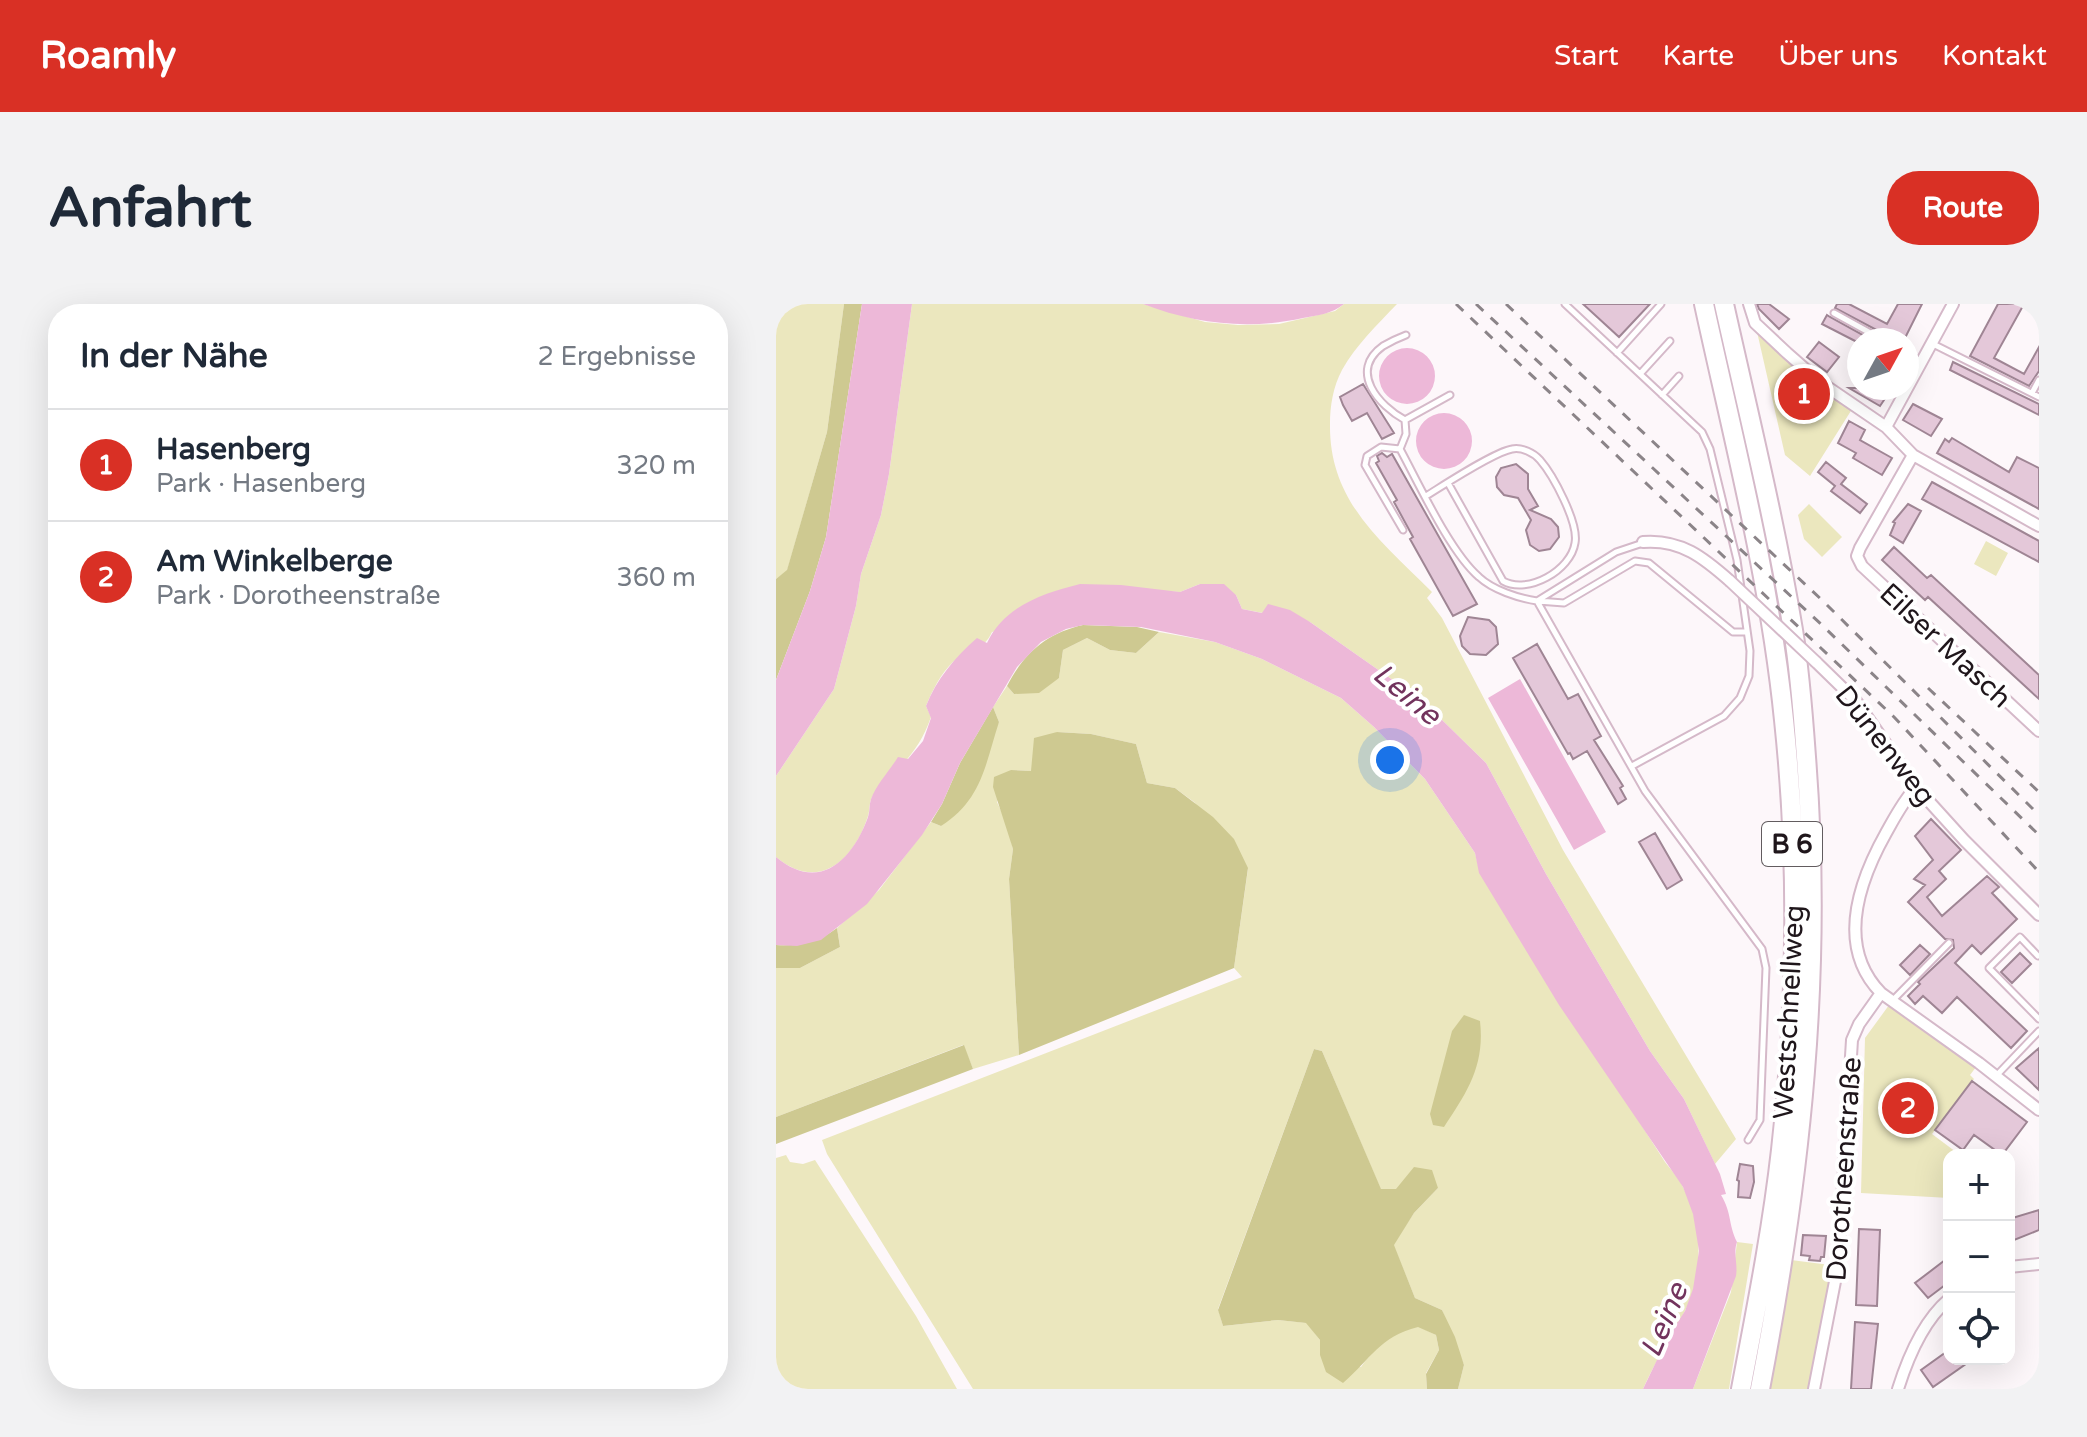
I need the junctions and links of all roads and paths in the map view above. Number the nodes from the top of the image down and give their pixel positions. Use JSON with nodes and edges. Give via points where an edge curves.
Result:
{"nodes":[{"id":1,"x":1565,"y":304,"type":"edge"},
{"id":2,"x":1661,"y":304,"type":"edge"},
{"id":3,"x":1704,"y":304,"type":"edge"},
{"id":4,"x":1724,"y":304,"type":"edge"},
{"id":5,"x":1749,"y":304,"type":"edge"},
{"id":6,"x":1953,"y":304,"type":"edge"},
{"id":7,"x":1834,"y":313,"type":"dead end"},
{"id":8,"x":1861,"y":328,"type":"edge"},
{"id":9,"x":1406,"y":335,"type":"dead end"},
{"id":10,"x":1670,"y":341,"type":"dead end"},
{"id":11,"x":1932,"y":343,"type":"junction"},
{"id":12,"x":1617,"y":353,"type":"junction"},
{"id":13,"x":1919,"y":360,"type":"edge"},
{"id":14,"x":1922,"y":362,"type":"junction"},
{"id":15,"x":1640,"y":374,"type":"junction"},
{"id":16,"x":1679,"y":376,"type":"dead end"},
{"id":17,"x":2039,"y":380,"type":"edge"},
{"id":18,"x":2032,"y":393,"type":"junction"},
{"id":19,"x":1450,"y":395,"type":"dead end"},
{"id":20,"x":1662,"y":395,"type":"junction"},
{"id":21,"x":2039,"y":397,"type":"edge"},
{"id":22,"x":1405,"y":420,"type":"junction"},
{"id":23,"x":1886,"y":427,"type":"junction"},
{"id":24,"x":1400,"y":449,"type":"junction"},
{"id":25,"x":1913,"y":455,"type":"junction"},
{"id":26,"x":1448,"y":483,"type":"junction"},
{"id":27,"x":1426,"y":496,"type":"junction"},
{"id":28,"x":2039,"y":526,"type":"edge"},
{"id":29,"x":1403,"y":530,"type":"dead end"},
{"id":30,"x":1643,"y":542,"type":"joint"},
{"id":31,"x":1503,"y":581,"type":"junction"},
{"id":32,"x":1498,"y":588,"type":"junction"},
{"id":33,"x":1537,"y":601,"type":"junction"},
{"id":34,"x":1747,"y":632,"type":"junction"},
{"id":35,"x":2039,"y":731,"type":"edge"},
{"id":36,"x":1632,"y":766,"type":"junction"},
{"id":37,"x":1916,"y":787,"type":"junction"},
{"id":38,"x":2039,"y":915,"type":"edge"},
{"id":39,"x":1949,"y":943,"type":"dead end"},
{"id":40,"x":2038,"y":956,"type":"edge"},
{"id":41,"x":1881,"y":993,"type":"junction"},
{"id":42,"x":1892,"y":1001,"type":"junction"},
{"id":43,"x":2039,"y":1019,"type":"edge"},
{"id":44,"x":2039,"y":1031,"type":"edge"},
{"id":45,"x":2039,"y":1039,"type":"edge"},
{"id":46,"x":2028,"y":1043,"type":"junction"},
{"id":47,"x":1996,"y":1076,"type":"junction"},
{"id":48,"x":2039,"y":1110,"type":"edge"},
{"id":49,"x":1748,"y":1140,"type":"dead end"},
{"id":50,"x":2039,"y":1264,"type":"edge"},
{"id":51,"x":2015,"y":1266,"type":"edge"},
{"id":52,"x":1943,"y":1306,"type":"edge"},
{"id":53,"x":1741,"y":1389,"type":"edge"},
{"id":54,"x":1760,"y":1389,"type":"edge"},
{"id":55,"x":1814,"y":1389,"type":"edge"},
{"id":56,"x":1898,"y":1389,"type":"edge"}],
"edges":[{"from":1,"to":12,"type":"lane"},
{"from":2,"to":12,"type":"lane"},
{"from":3,"to":53,"type":"highway","name":"Westschnellweg","number":"B 6","via":[[1774,639],[1791,812],[1792,992],[1786,1093],[1771,1220]]},
{"from":4,"to":54,"type":"highway","name":"Westschnellweg","number":"B 6","via":[[1794,632],[1810,810],[1813,916],[1806,1079],[1790,1223]]},
{"from":5,"to":23,"type":"street","via":[[1755,323],[1787,353]]},
{"from":6,"to":11,"type":"street"},
{"from":7,"to":8,"type":"lane"},
{"from":9,"to":22,"type":"lane","via":[[1380,348],[1369,365],[1368,379],[1374,396]]},
{"from":10,"to":15,"type":"lane"},
{"from":11,"to":14,"type":"street"},
{"from":11,"to":18,"type":"lane"},
{"from":12,"to":15,"type":"lane"},
{"from":13,"to":14,"type":"lane"},
{"from":14,"to":23,"type":"street"},
{"from":15,"to":20,"type":"lane"},
{"from":16,"to":20,"type":"lane"},
{"from":17,"to":18,"type":"lane"},
{"from":18,"to":21,"type":"lane"},
{"from":19,"to":22,"type":"lane"},
{"from":20,"to":34,"type":"lane","via":[[1702,432],[1710,449],[1737,560]]},
{"from":22,"to":24,"type":"lane"},
{"from":23,"to":25,"type":"street"},
{"from":24,"to":27,"type":"lane"},
{"from":24,"to":29,"type":"lane","via":[[1381,447],[1367,456],[1365,465]]},
{"from":25,"to":28,"type":"street"},
{"from":25,"to":35,"type":"street","name":"Eilser Masch","via":[[1857,556]]},
{"from":26,"to":27,"type":"lane"},
{"from":26,"to":31,"type":"lane"},
{"from":26,"to":31,"type":"lane","via":[[1513,449],[1539,459],[1556,487],[1576,533],[1572,554],[1535,584]]},
{"from":27,"to":32,"type":"lane","via":[[1466,563]]},
{"from":30,"to":33,"type":"lane","via":[[1616,552]]},
{"from":30,"to":37,"type":"street","name":"Dünenweg","bridge":true,"via":[[1689,549],[1730,581],[1856,701]]},
{"from":31,"to":32,"type":"lane"},
{"from":32,"to":33,"type":"lane"},
{"from":33,"to":34,"type":"lane","via":[[1564,603],[1635,561],[1649,563],[1733,632]]},
{"from":33,"to":36,"type":"lane"},
{"from":34,"to":36,"type":"lane","via":[[1749,676],[1740,698],[1724,716]]},
{"from":36,"to":49,"type":"lane","via":[[1762,949],[1766,968],[1760,1120]]},
{"from":37,"to":38,"type":"street","name":"Dünenweg"},
{"from":37,"to":41,"type":"street","via":[[1873,856],[1858,896],[1856,948],[1862,969]]},
{"from":39,"to":42,"type":"lane"},
{"from":40,"to":43,"type":"lane","via":[[2020,937],[1989,968]]},
{"from":41,"to":42,"type":"street"},
{"from":41,"to":55,"type":"street","name":"Dorotheenstraße","via":[[1852,1040],[1838,1266]]},
{"from":42,"to":47,"type":"street"},
{"from":44,"to":46,"type":"lane"},
{"from":45,"to":46,"type":"lane"},
{"from":46,"to":47,"type":"lane"},
{"from":47,"to":48,"type":"street"},
{"from":50,"to":51,"type":"street"},
{"from":52,"to":56,"type":"street","via":[[1921,1334]]}]}
